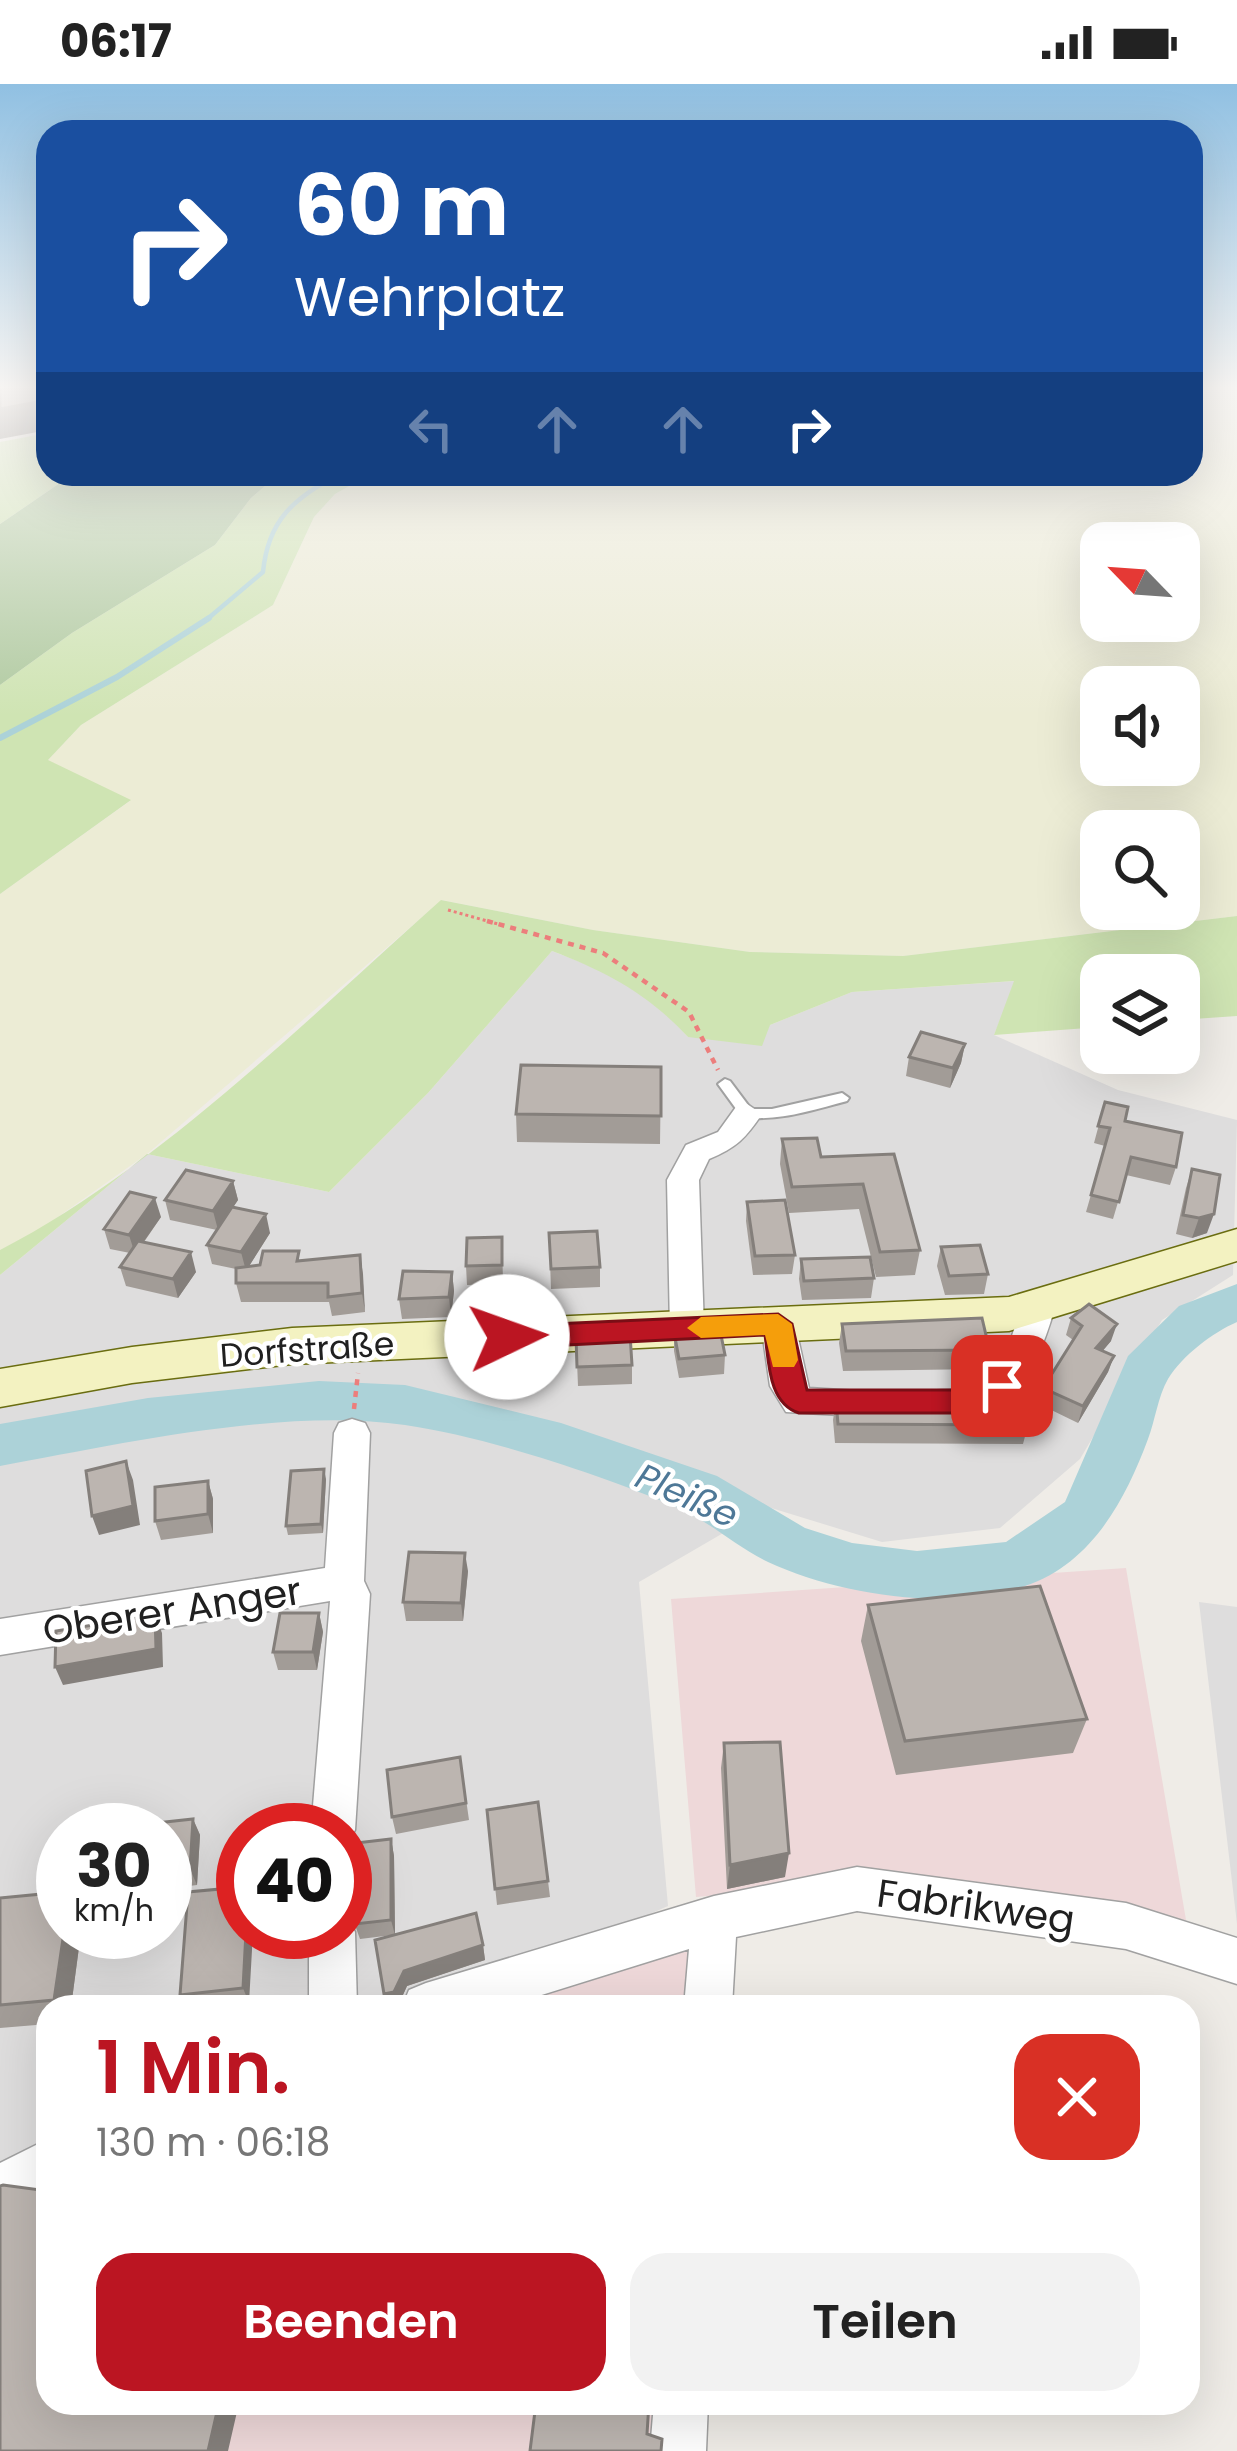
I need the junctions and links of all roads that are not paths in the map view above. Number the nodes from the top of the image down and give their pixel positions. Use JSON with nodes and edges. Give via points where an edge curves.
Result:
{"nodes":[{"id":1,"x":725,"y":1084,"type":"road end"},
{"id":2,"x":842,"y":1098,"type":"dead end"},
{"id":3,"x":747,"y":1114,"type":"junction"},
{"id":4,"x":1237,"y":1245,"type":"edge"},
{"id":5,"x":1038,"y":1307,"type":"junction"},
{"id":6,"x":778,"y":1324,"type":"junction"},
{"id":7,"x":687,"y":1329,"type":"junction"},
{"id":8,"x":0,"y":1388,"type":"edge"},
{"id":9,"x":352,"y":1432,"type":"dead end"},
{"id":10,"x":344,"y":1582,"type":"junction"},
{"id":11,"x":0,"y":1637,"type":"edge"},
{"id":12,"x":335,"y":1803,"type":"edge"},
{"id":13,"x":714,"y":1919,"type":"junction"},
{"id":14,"x":332,"y":1959,"type":"edge"},
{"id":15,"x":1237,"y":1961,"type":"edge"},
{"id":16,"x":333,"y":1995,"type":"edge"},
{"id":17,"x":465,"y":1995,"type":"edge"},
{"id":18,"x":709,"y":1995,"type":"edge"},
{"id":19,"x":36,"y":2171,"type":"edge"},
{"id":20,"x":0,"y":2191,"type":"edge"},
{"id":21,"x":680,"y":2415,"type":"edge"},
{"id":22,"x":678,"y":2451,"type":"edge"}],
"edges":[{"from":1,"to":3,"type":"lane"},
{"from":2,"to":3,"type":"lane"},
{"from":3,"to":7,"type":"street","via":[[729,1138],[697,1152],[683,1180]]},
{"from":4,"to":5,"type":"street","name":"Dorfstraße"},
{"from":5,"to":6,"type":"street","name":"Dorfstraße","via":[[968,1318]]},
{"from":5,"to":6,"type":"street","via":[[1002,1386],[975,1402],[799,1402],[788,1386]]},
{"from":6,"to":7,"type":"street","name":"Dorfstraße"},
{"from":7,"to":8,"type":"street","name":"Dorfstraße","via":[[292,1346]]},
{"from":9,"to":10,"type":"street","name":"Oberer Anger"},
{"from":10,"to":11,"type":"street","name":"Oberer Anger"},
{"from":10,"to":12,"type":"street","name":"Oberer Anger","via":[[350,1594]]},
{"from":13,"to":15,"type":"street","name":"Fabrikweg","via":[[857,1889],[1126,1926]]},
{"from":13,"to":17,"type":"street","name":"Fabrikweg"},
{"from":13,"to":18,"type":"street"},
{"from":14,"to":16,"type":"street"},
{"from":19,"to":20,"type":"street"},
{"from":21,"to":22,"type":"street"}]}
